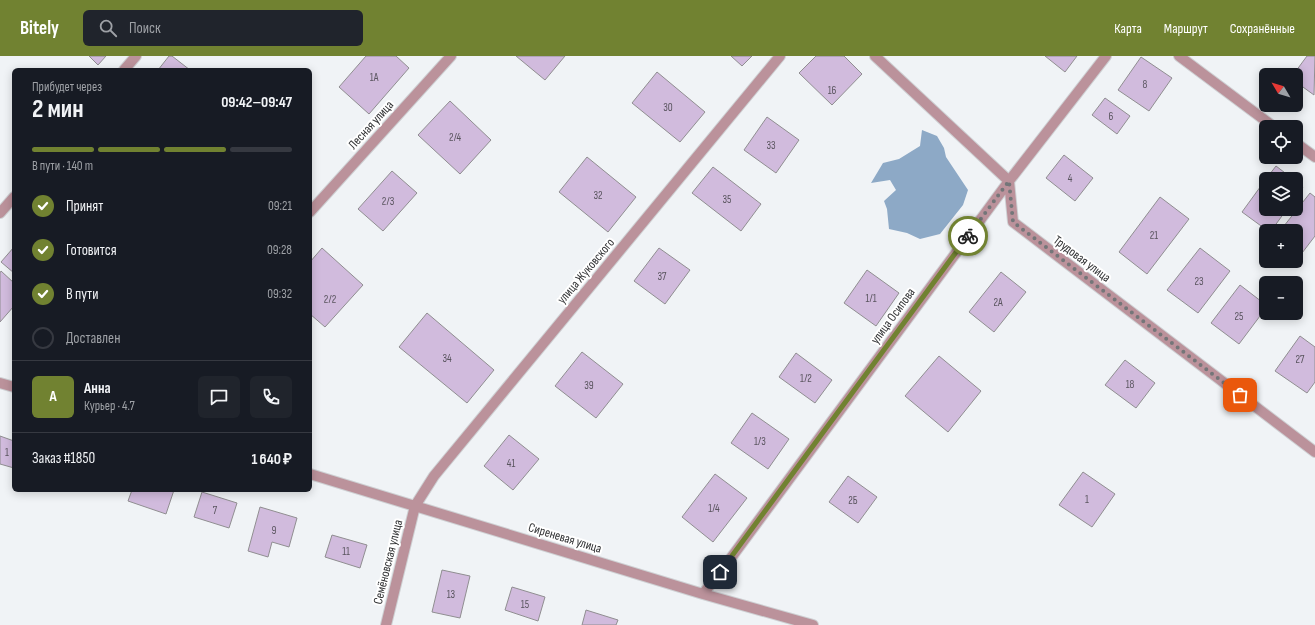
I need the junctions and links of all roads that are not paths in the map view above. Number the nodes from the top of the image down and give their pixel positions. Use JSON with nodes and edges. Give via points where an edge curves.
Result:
{"nodes":[{"id":1,"x":136,"y":56,"type":"edge"},
{"id":2,"x":451,"y":56,"type":"edge"},
{"id":3,"x":780,"y":56,"type":"edge"},
{"id":4,"x":875,"y":56,"type":"edge"},
{"id":5,"x":1106,"y":56,"type":"edge"},
{"id":6,"x":1179,"y":56,"type":"edge"},
{"id":7,"x":126,"y":68,"type":"edge"},
{"id":8,"x":1265,"y":120,"type":"edge"},
{"id":9,"x":1303,"y":148,"type":"edge"},
{"id":10,"x":1315,"y":157,"type":"edge"},
{"id":11,"x":1009,"y":181,"type":"junction"},
{"id":12,"x":12,"y":199,"type":"edge"},
{"id":13,"x":312,"y":210,"type":"edge"},
{"id":14,"x":0,"y":213,"type":"edge"},
{"id":15,"x":0,"y":383,"type":"edge"},
{"id":16,"x":12,"y":386,"type":"edge"},
{"id":17,"x":1315,"y":452,"type":"edge"},
{"id":18,"x":312,"y":475,"type":"edge"},
{"id":19,"x":415,"y":506,"type":"junction"},
{"id":20,"x":703,"y":594,"type":"junction"},
{"id":21,"x":386,"y":625,"type":"edge"},
{"id":22,"x":813,"y":625,"type":"edge"}],
"edges":[{"from":1,"to":7,"type":"street"},
{"from":2,"to":13,"type":"street","name":"Лесная улица"},
{"from":3,"to":19,"type":"street","name":"улица Жуковского","via":[[434,476]]},
{"from":4,"to":11,"type":"street"},
{"from":5,"to":11,"type":"street","name":"улица Осипова"},
{"from":6,"to":8,"type":"street"},
{"from":9,"to":10,"type":"street"},
{"from":11,"to":17,"type":"street","name":"Трудовая улица","via":[[1013,222]]},
{"from":11,"to":20,"type":"street","name":"улица Осипова"},
{"from":12,"to":14,"type":"street"},
{"from":15,"to":16,"type":"street"},
{"from":18,"to":19,"type":"street","name":"Сиреневая улица"},
{"from":19,"to":20,"type":"street","name":"Сиреневая улица"},
{"from":19,"to":21,"type":"street","name":"Семёновская улица"},
{"from":20,"to":22,"type":"street","name":"Сиреневая улица"}]}
